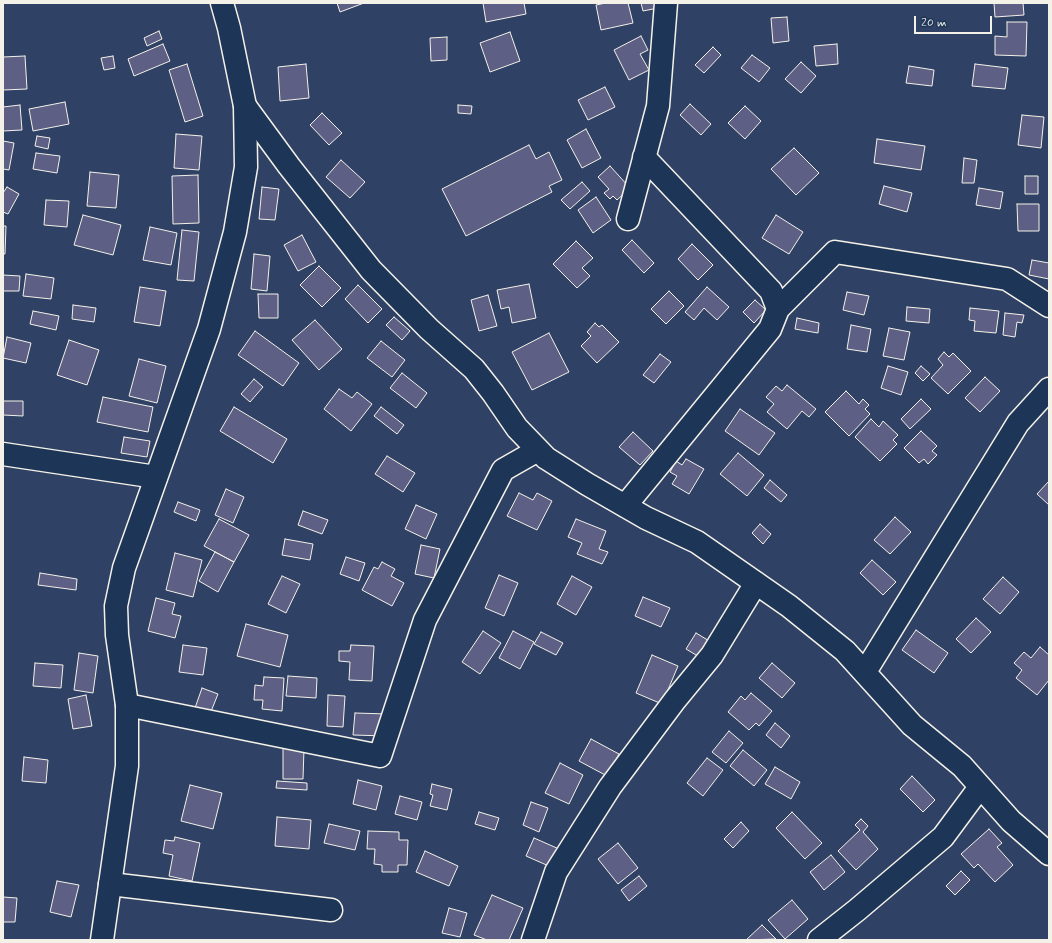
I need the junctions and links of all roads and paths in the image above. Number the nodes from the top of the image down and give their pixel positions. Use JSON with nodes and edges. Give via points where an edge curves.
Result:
{"nodes":[{"id":1,"x":222,"y":3,"type":"edge"},
{"id":2,"x":666,"y":3,"type":"edge"},
{"id":3,"x":245,"y":106,"type":"junction"},
{"id":4,"x":644,"y":157,"type":"junction"},
{"id":5,"x":628,"y":219,"type":"dead end"},
{"id":6,"x":1049,"y":306,"type":"edge"},
{"id":7,"x":778,"y":309,"type":"junction"},
{"id":8,"x":1049,"y":389,"type":"edge"},
{"id":9,"x":538,"y":450,"type":"junction"},
{"id":10,"x":3,"y":454,"type":"edge"},
{"id":11,"x":156,"y":477,"type":"junction"},
{"id":12,"x":625,"y":506,"type":"junction"},
{"id":13,"x":756,"y":583,"type":"junction"},
{"id":14,"x":865,"y":672,"type":"junction"},
{"id":15,"x":127,"y":705,"type":"junction"},
{"id":16,"x":980,"y":788,"type":"junction"},
{"id":17,"x":1049,"y":854,"type":"edge"},
{"id":18,"x":110,"y":884,"type":"junction"},
{"id":19,"x":331,"y":910,"type":"dead end"},
{"id":20,"x":102,"y":940,"type":"edge"},
{"id":21,"x":533,"y":940,"type":"edge"},
{"id":22,"x":819,"y":940,"type":"edge"}],
"edges":[{"from":1,"to":3,"type":"street"},
{"from":2,"to":4,"type":"street","via":[[658,106]]},
{"from":3,"to":9,"type":"street","via":[[371,270],[429,329],[474,369],[517,428]]},
{"from":3,"to":11,"type":"street","via":[[246,167],[235,232],[209,329]]},
{"from":4,"to":5,"type":"street"},
{"from":4,"to":7,"type":"street","via":[[771,291]]},
{"from":6,"to":7,"type":"street","via":[[1007,279],[835,252]]},
{"from":7,"to":12,"type":"street","via":[[770,329]]},
{"from":8,"to":14,"type":"street","via":[[1018,423]]},
{"from":9,"to":12,"type":"street","via":[[546,458]]},
{"from":9,"to":15,"type":"street","via":[[503,470],[432,606],[425,620],[380,756]]},
{"from":10,"to":11,"type":"street"},
{"from":11,"to":15,"type":"street","via":[[124,568],[116,606],[116,635]]},
{"from":12,"to":13,"type":"street","via":[[697,542]]},
{"from":13,"to":14,"type":"street","via":[[845,651]]},
{"from":13,"to":21,"type":"street","via":[[712,655],[610,787],[556,872]]},
{"from":14,"to":16,"type":"street","via":[[912,725],[962,766]]},
{"from":15,"to":18,"type":"street","via":[[127,766]]},
{"from":16,"to":17,"type":"street","via":[[1011,821]]},
{"from":16,"to":22,"type":"street","via":[[943,837]]},
{"from":18,"to":19,"type":"street"},
{"from":18,"to":20,"type":"street"}]}
